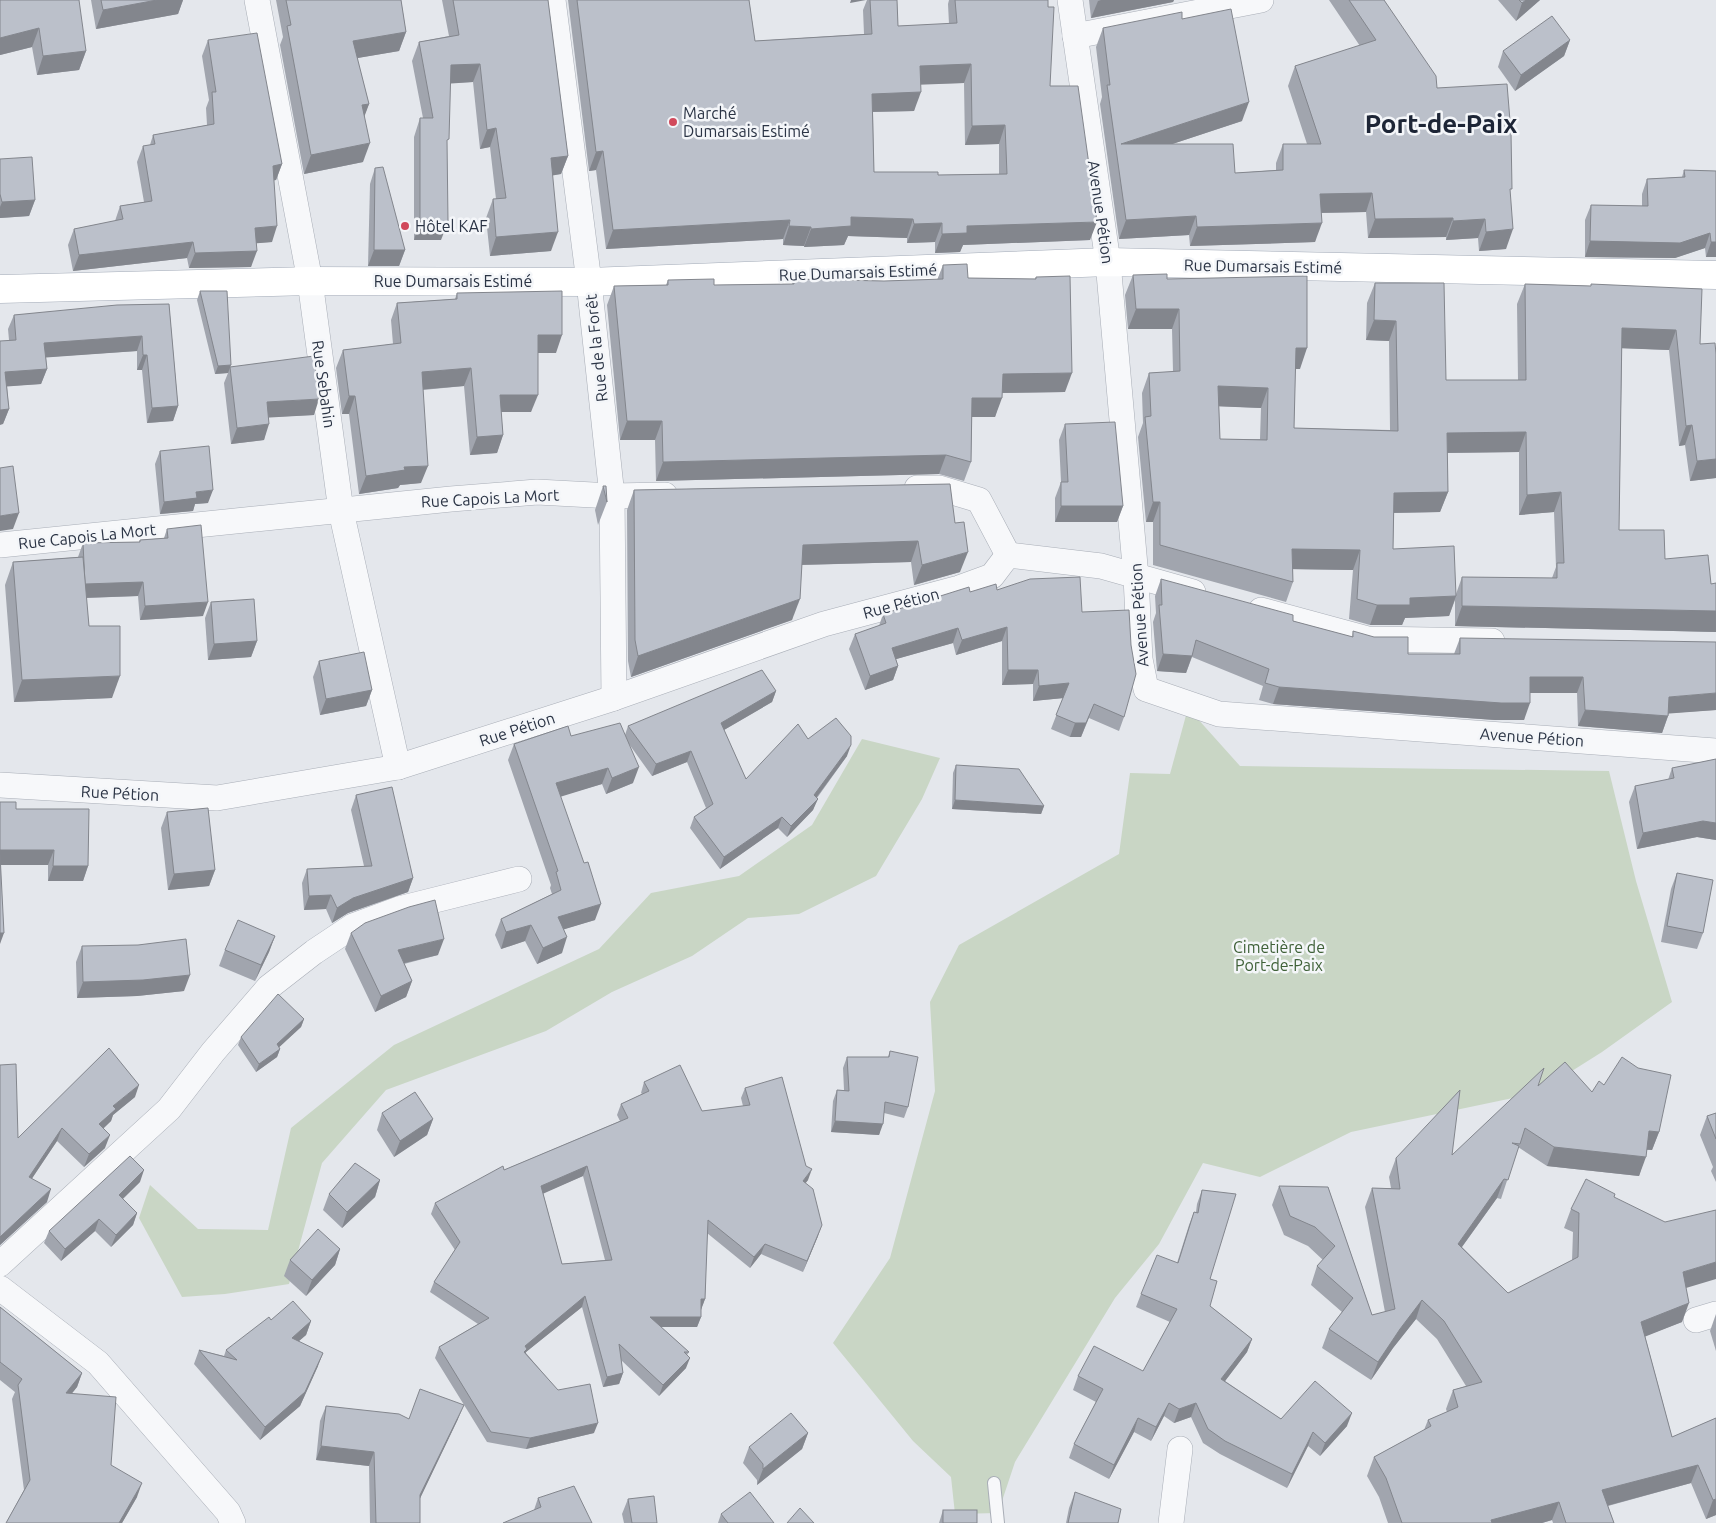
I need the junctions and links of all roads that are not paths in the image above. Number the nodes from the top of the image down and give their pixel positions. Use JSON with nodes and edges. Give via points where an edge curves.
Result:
{"nodes":[{"id":1,"x":257,"y":0,"type":"edge"},
{"id":2,"x":553,"y":0,"type":"edge"},
{"id":3,"x":1070,"y":0,"type":"edge"},
{"id":4,"x":1261,"y":0,"type":"edge"},
{"id":5,"x":1076,"y":36,"type":"junction"},
{"id":6,"x":1108,"y":262,"type":"junction"},
{"id":7,"x":1716,"y":275,"type":"edge"},
{"id":8,"x":310,"y":281,"type":"junction"},
{"id":9,"x":589,"y":282,"type":"junction"},
{"id":10,"x":0,"y":289,"type":"edge"},
{"id":11,"x":890,"y":489,"type":"edge"},
{"id":12,"x":686,"y":494,"type":"edge"},
{"id":13,"x":612,"y":496,"type":"junction"},
{"id":14,"x":341,"y":511,"type":"junction"},
{"id":15,"x":0,"y":545,"type":"edge"},
{"id":16,"x":1008,"y":555,"type":"junction"},
{"id":17,"x":1136,"y":577,"type":"junction"},
{"id":18,"x":1517,"y":642,"type":"edge"},
{"id":19,"x":614,"y":698,"type":"junction"},
{"id":20,"x":1716,"y":751,"type":"edge"},
{"id":21,"x":398,"y":767,"type":"junction"},
{"id":22,"x":0,"y":785,"type":"edge"},
{"id":23,"x":519,"y":879,"type":"dead end"},
{"id":24,"x":0,"y":1264,"type":"edge"},
{"id":25,"x":0,"y":1288,"type":"edge"},
{"id":26,"x":1180,"y":1449,"type":"dead end"},
{"id":27,"x":994,"y":1483,"type":"dead end"},
{"id":28,"x":233,"y":1523,"type":"edge"},
{"id":29,"x":998,"y":1523,"type":"edge"},
{"id":30,"x":1171,"y":1523,"type":"edge"}],
"edges":[{"from":1,"to":8,"type":"street","name":"Rue Sebahin"},
{"from":2,"to":9,"type":"street","name":"Rue de la Forêt"},
{"from":3,"to":5,"type":"street","name":"Avenue Pétion"},
{"from":4,"to":5,"type":"street"},
{"from":5,"to":6,"type":"street","name":"Avenue Pétion"},
{"from":6,"to":7,"type":"main road","name":"Rue Dumarsais Estimé"},
{"from":6,"to":9,"type":"main road","name":"Rue Dumarsais Estimé"},
{"from":6,"to":17,"type":"street","name":"Avenue Pétion"},
{"from":8,"to":9,"type":"main road","name":"Rue Dumarsais Estimé"},
{"from":8,"to":10,"type":"main road","name":"Rue Dumarsais Estimé"},
{"from":8,"to":14,"type":"street","name":"Rue Sebahin"},
{"from":9,"to":13,"type":"street","name":"Rue de la Forêt"},
{"from":11,"to":16,"type":"street","via":[[939,488],[979,500]]},
{"from":12,"to":13,"type":"street","name":"Rue Capois La Mort"},
{"from":13,"to":14,"type":"street","name":"Rue Capois La Mort","via":[[537,492]]},
{"from":13,"to":19,"type":"street","name":"Rue de la Forêt"},
{"from":14,"to":15,"type":"street","name":"Rue Capois La Mort"},
{"from":14,"to":21,"type":"street","name":"Rue Sebahin"},
{"from":16,"to":17,"type":"street","via":[[1101,566]]},
{"from":16,"to":19,"type":"street","name":"Rue Pétion","via":[[992,576],[959,588],[824,624]]},
{"from":17,"to":18,"type":"street","via":[[1368,639]]},
{"from":17,"to":20,"type":"street","name":"Avenue Pétion","via":[[1140,659],[1146,689],[1219,714]]},
{"from":19,"to":21,"type":"street","name":"Rue Pétion"},
{"from":21,"to":22,"type":"street","name":"Rue Pétion","via":[[218,798]]},
{"from":23,"to":24,"type":"street","via":[[399,909],[353,926],[314,952],[269,987],[169,1109]]},
{"from":25,"to":28,"type":"street","via":[[98,1363],[228,1512]]},
{"from":26,"to":30,"type":"street"},
{"from":27,"to":29,"type":"lane"}]}
